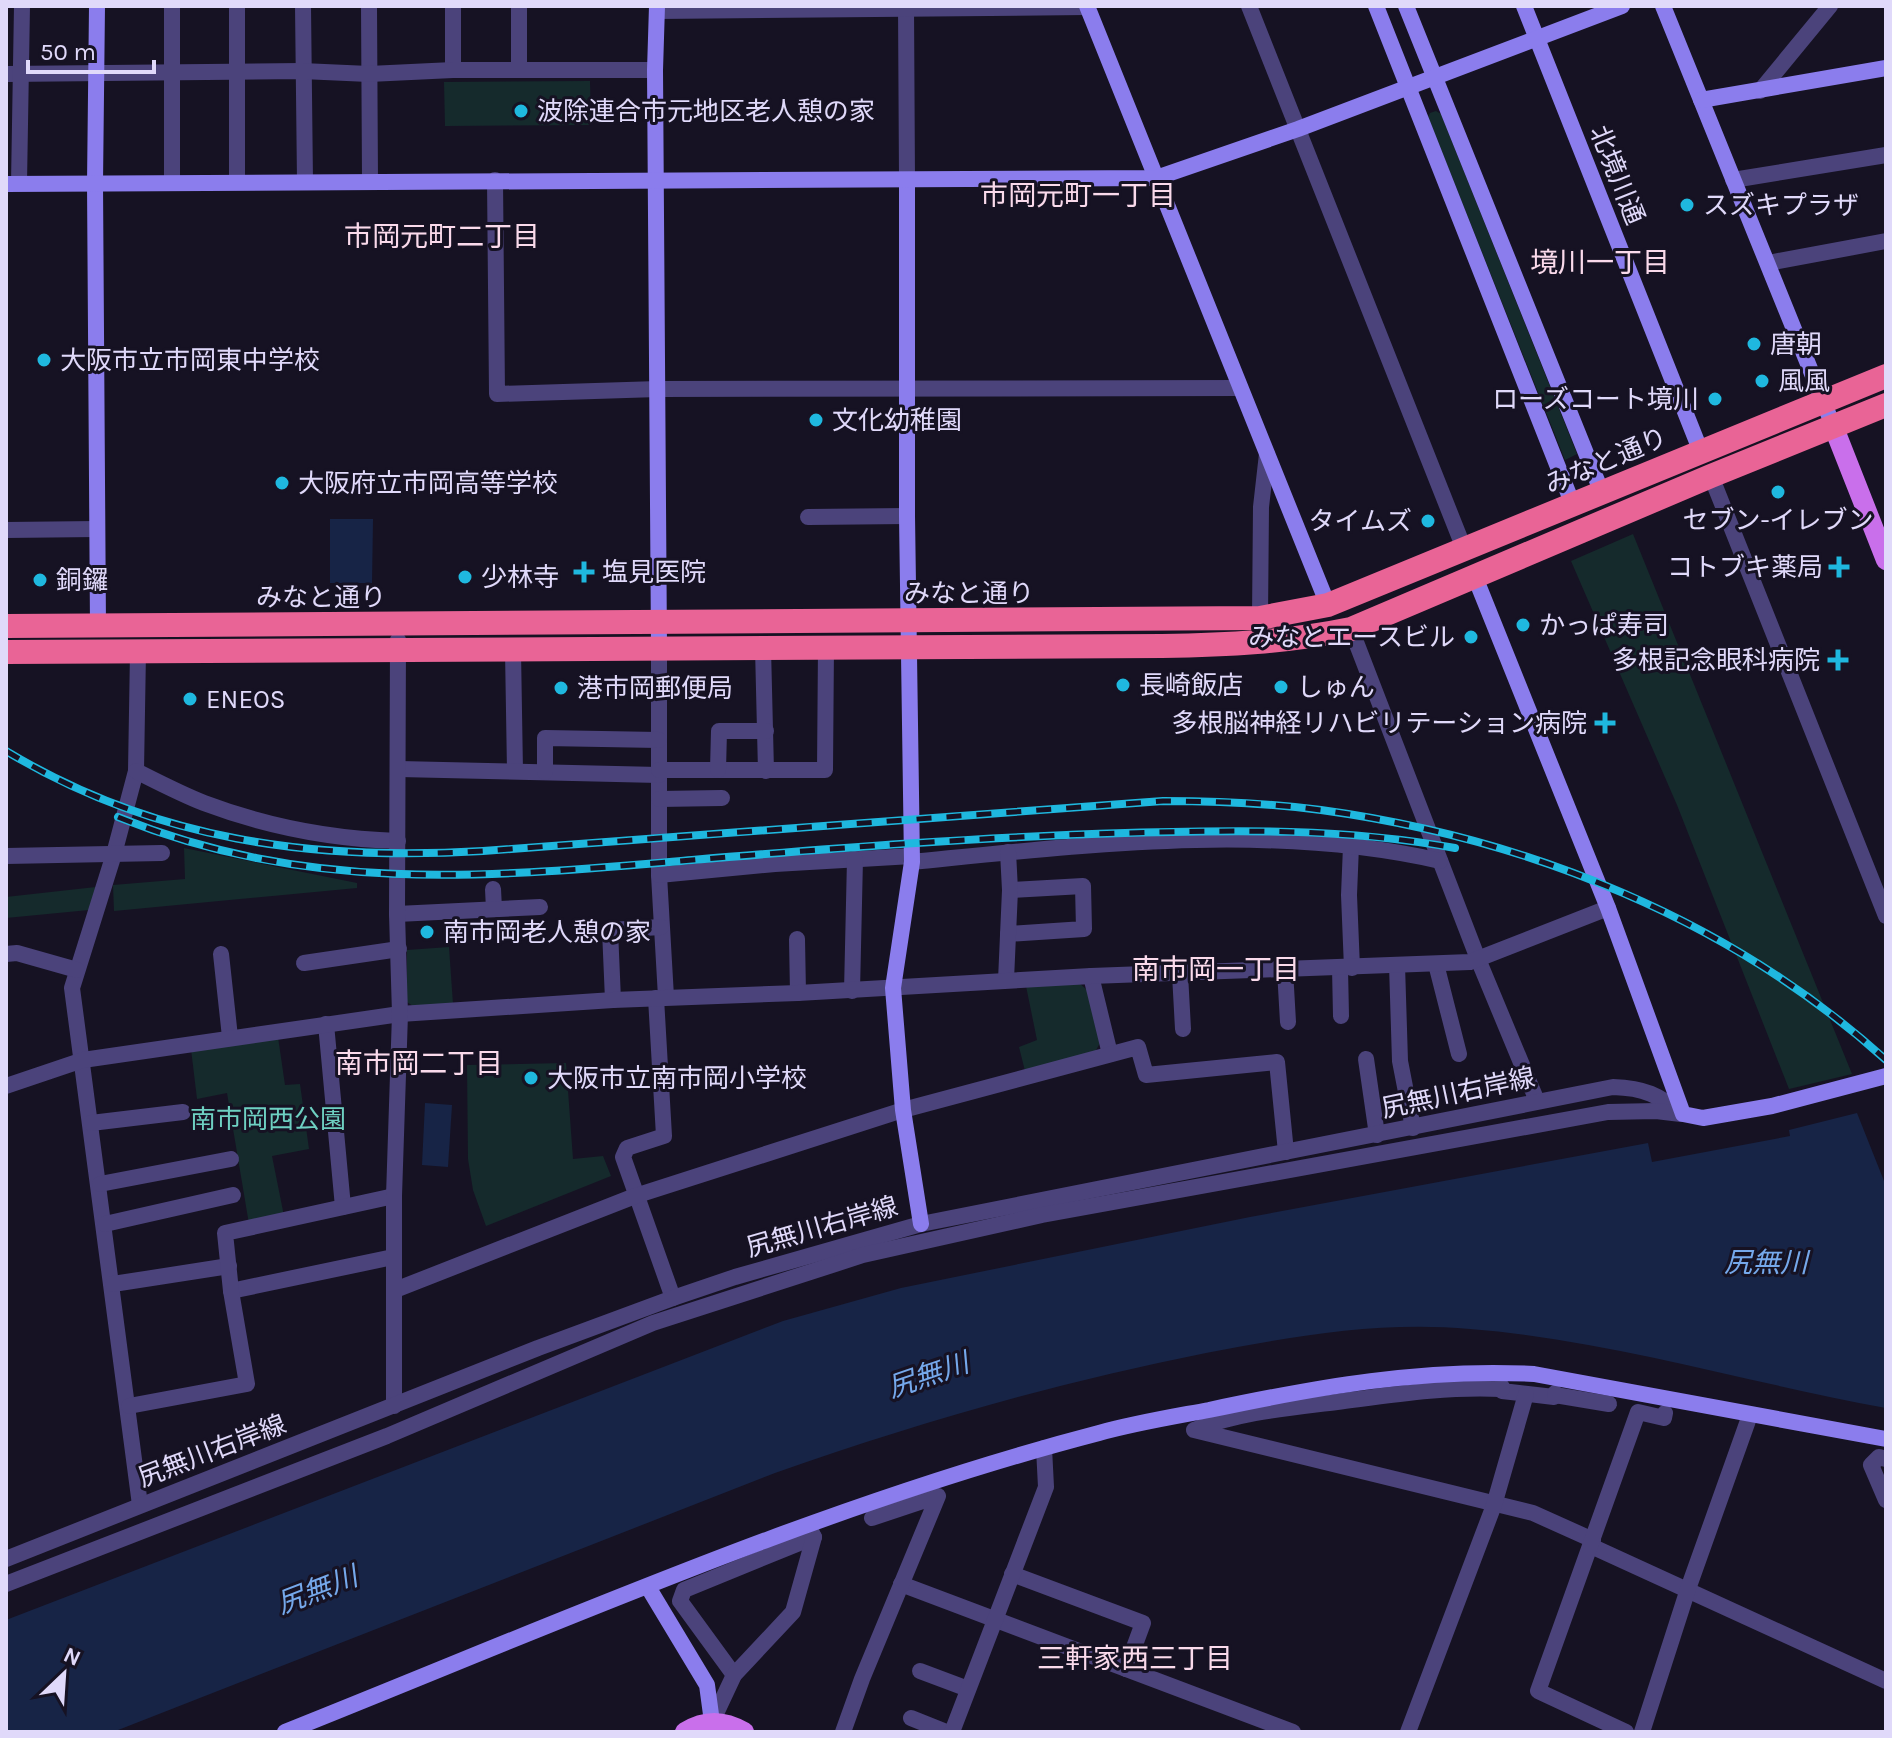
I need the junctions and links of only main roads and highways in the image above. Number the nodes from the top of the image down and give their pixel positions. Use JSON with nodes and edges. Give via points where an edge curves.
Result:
{"nodes":[{"id":1,"x":1886,"y":376,"type":"edge"},
{"id":2,"x":1886,"y":405,"type":"edge"},
{"id":3,"x":1834,"y":428,"type":"junction"},
{"id":4,"x":1886,"y":560,"type":"edge"},
{"id":5,"x":6,"y":626,"type":"edge"},
{"id":6,"x":6,"y":652,"type":"edge"},
{"id":7,"x":685,"y":1732,"type":"edge"},
{"id":8,"x":744,"y":1732,"type":"edge"}],
"edges":[{"from":1,"to":5,"type":"highway","name":"みなと通り","via":[[1328,605],[1260,618]]},
{"from":2,"to":3,"type":"highway","name":"みなと通り"},
{"from":3,"to":4,"type":"main road"},
{"from":3,"to":6,"type":"highway","name":"みなと通り","via":[[1351,629],[1304,638],[1244,645]]},
{"from":7,"to":8,"type":"main road","via":[[712,1722]]}]}
